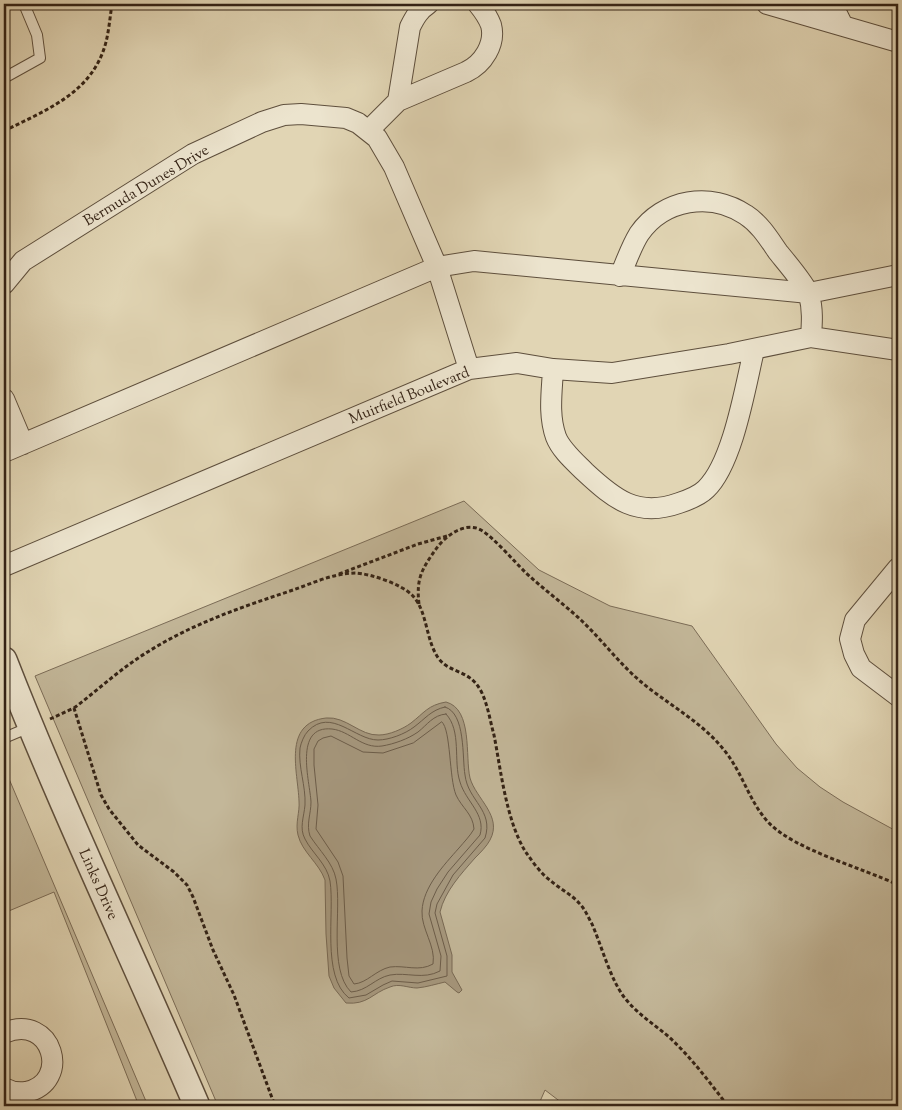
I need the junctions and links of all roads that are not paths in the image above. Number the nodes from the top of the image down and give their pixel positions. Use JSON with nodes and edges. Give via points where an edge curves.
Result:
{"nodes":[{"id":1,"x":24,"y":4,"type":"edge"},
{"id":2,"x":428,"y":4,"type":"edge"},
{"id":3,"x":478,"y":4,"type":"edge"},
{"id":4,"x":767,"y":4,"type":"edge"},
{"id":5,"x":832,"y":4,"type":"edge"},
{"id":6,"x":842,"y":24,"type":"junction"},
{"id":7,"x":898,"y":42,"type":"edge"},
{"id":8,"x":4,"y":78,"type":"edge"},
{"id":9,"x":398,"y":101,"type":"junction"},
{"id":10,"x":369,"y":130,"type":"junction"},
{"id":11,"x":437,"y":267,"type":"junction"},
{"id":12,"x":898,"y":275,"type":"edge"},
{"id":13,"x":620,"y":276,"type":"junction"},
{"id":14,"x":4,"y":284,"type":"edge"},
{"id":15,"x":809,"y":294,"type":"junction"},
{"id":16,"x":811,"y":337,"type":"junction"},
{"id":17,"x":754,"y":350,"type":"junction"},
{"id":18,"x":898,"y":350,"type":"edge"},
{"id":19,"x":469,"y":369,"type":"junction"},
{"id":20,"x":553,"y":369,"type":"junction"},
{"id":21,"x":4,"y":399,"type":"edge"},
{"id":22,"x":23,"y":444,"type":"junction"},
{"id":23,"x":4,"y":452,"type":"edge"},
{"id":24,"x":4,"y":566,"type":"edge"},
{"id":25,"x":898,"y":568,"type":"edge"},
{"id":26,"x":4,"y":660,"type":"edge"},
{"id":27,"x":898,"y":696,"type":"edge"},
{"id":28,"x":30,"y":727,"type":"junction"},
{"id":29,"x":4,"y":738,"type":"edge"},
{"id":30,"x":4,"y":1033,"type":"edge"},
{"id":31,"x":4,"y":1088,"type":"edge"},
{"id":32,"x":197,"y":1106,"type":"edge"}],
"edges":[{"from":1,"to":8,"type":"lane","via":[[37,35],[40,58]]},
{"from":2,"to":9,"type":"street","via":[[415,16],[410,27]]},
{"from":3,"to":9,"type":"street","via":[[491,26],[489,48],[483,58],[466,72]]},
{"from":4,"to":6,"type":"street"},
{"from":5,"to":6,"type":"street"},
{"from":6,"to":7,"type":"street"},
{"from":9,"to":10,"type":"street"},
{"from":10,"to":11,"type":"street","name":"Bermuda Dunes Drive","via":[[394,167]]},
{"from":10,"to":14,"type":"street","name":"Bermuda Dunes Drive","via":[[346,118],[301,114],[262,122],[193,154],[152,179],[23,261]]},
{"from":11,"to":13,"type":"street","via":[[474,261]]},
{"from":11,"to":19,"type":"street","name":"Bermuda Dunes Drive"},
{"from":11,"to":22,"type":"street"},
{"from":12,"to":15,"type":"street"},
{"from":13,"to":15,"type":"street"},
{"from":13,"to":15,"type":"street","via":[[633,244],[653,218],[670,207],[706,200],[746,214],[760,226]]},
{"from":15,"to":16,"type":"street"},
{"from":16,"to":17,"type":"street","name":"Muirfield Boulevard"},
{"from":16,"to":18,"type":"street","name":"Muirfield Boulevard"},
{"from":17,"to":20,"type":"street","name":"Muirfield Boulevard","via":[[612,373]]},
{"from":17,"to":20,"type":"street","via":[[730,448],[718,474],[706,490],[670,506],[646,508],[628,504],[609,494],[570,458],[557,438],[551,417]]},
{"from":19,"to":20,"type":"street","name":"Muirfield Boulevard","via":[[517,363]]},
{"from":19,"to":24,"type":"street","name":"Muirfield Boulevard"},
{"from":21,"to":22,"type":"street"},
{"from":22,"to":23,"type":"street"},
{"from":25,"to":27,"type":"street","via":[[855,620],[850,638],[861,668]]},
{"from":26,"to":28,"type":"street","name":"Links Drive"},
{"from":28,"to":29,"type":"lane"},
{"from":28,"to":32,"type":"street","name":"Links Drive"},
{"from":30,"to":31,"type":"street","via":[[15,1029],[34,1031],[49,1046],[52,1066],[47,1079],[31,1091],[20,1093]]}]}
